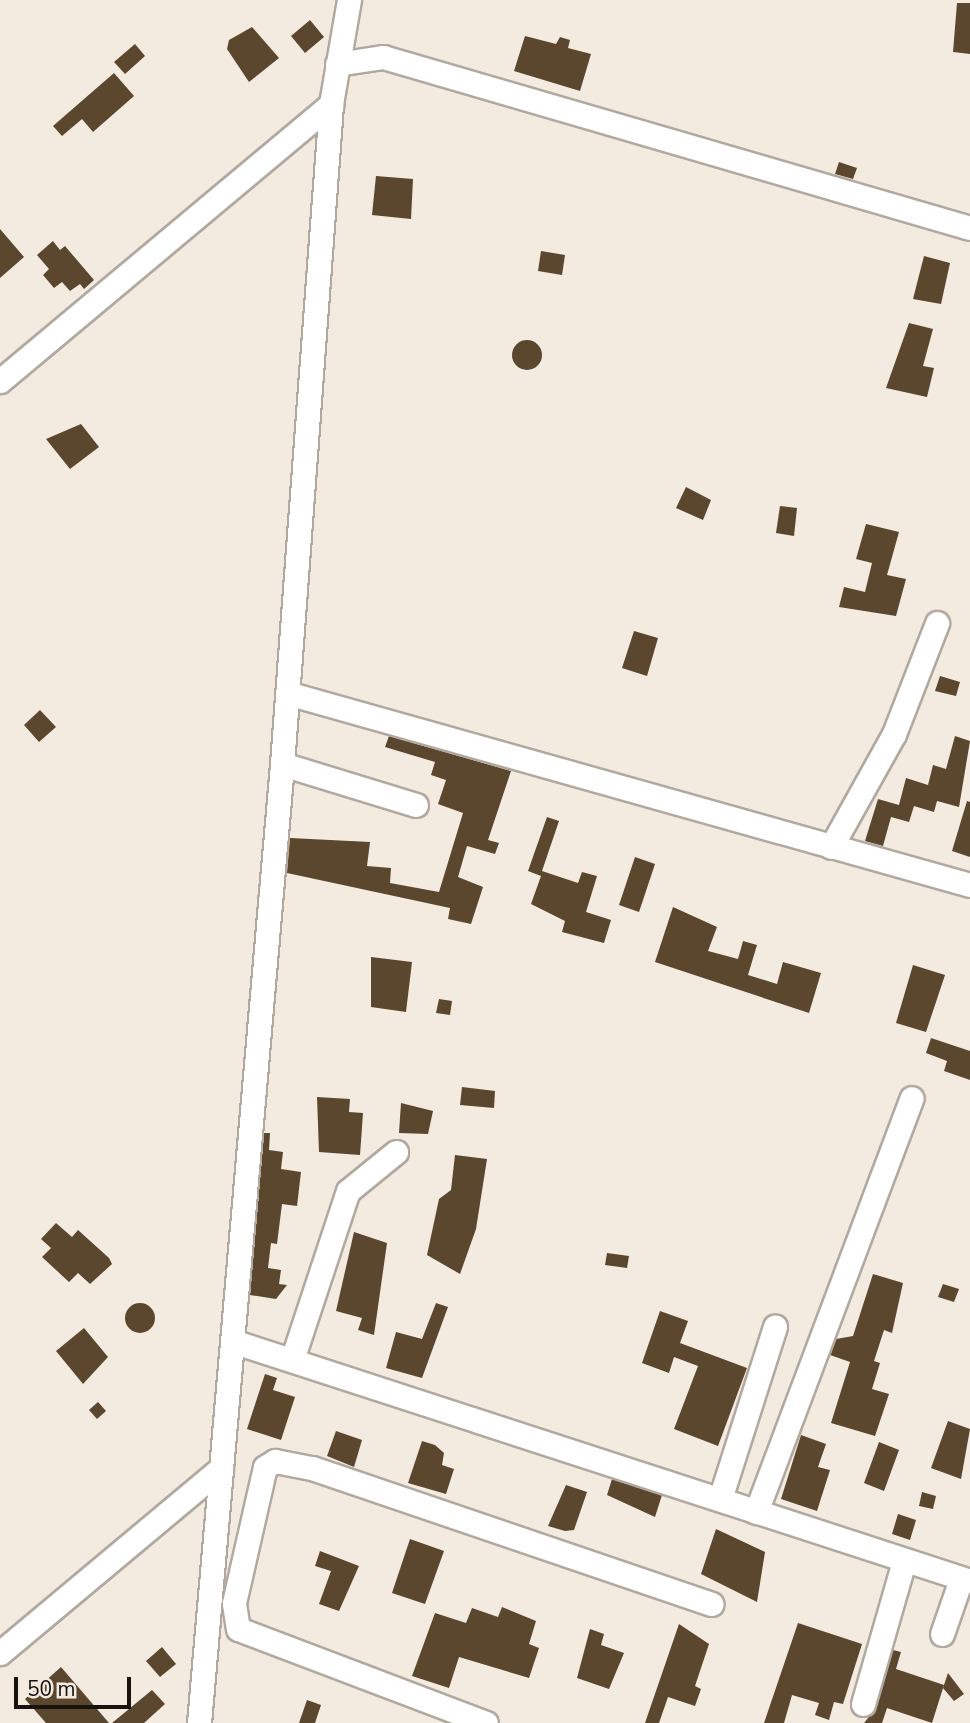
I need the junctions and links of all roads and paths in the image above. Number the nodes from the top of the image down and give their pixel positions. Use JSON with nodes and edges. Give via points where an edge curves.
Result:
{"nodes":[{"id":1,"x":349,"y":0,"type":"edge"},
{"id":2,"x":337,"y":64,"type":"junction"},
{"id":3,"x":331,"y":104,"type":"junction"},
{"id":4,"x":970,"y":229,"type":"edge"},
{"id":5,"x":0,"y":381,"type":"edge"},
{"id":6,"x":937,"y":623,"type":"dead end"},
{"id":7,"x":287,"y":694,"type":"junction"},
{"id":8,"x":282,"y":764,"type":"junction"},
{"id":9,"x":416,"y":804,"type":"dead end"},
{"id":10,"x":831,"y":847,"type":"junction"},
{"id":11,"x":970,"y":885,"type":"edge"},
{"id":12,"x":912,"y":1098,"type":"dead end"},
{"id":13,"x":396,"y":1152,"type":"dead end"},
{"id":14,"x":775,"y":1327,"type":"dead end"},
{"id":15,"x":232,"y":1341,"type":"junction"},
{"id":16,"x":292,"y":1360,"type":"junction"},
{"id":17,"x":221,"y":1468,"type":"junction"},
{"id":18,"x":720,"y":1499,"type":"junction"},
{"id":19,"x":756,"y":1512,"type":"junction"},
{"id":20,"x":218,"y":1529,"type":"junction"},
{"id":21,"x":248,"y":1531,"type":"junction"},
{"id":22,"x":904,"y":1561,"type":"junction"},
{"id":23,"x":966,"y":1580,"type":"edge"},
{"id":24,"x":711,"y":1604,"type":"dead end"},
{"id":25,"x":942,"y":1634,"type":"dead end"},
{"id":26,"x":0,"y":1653,"type":"edge"},
{"id":27,"x":863,"y":1704,"type":"dead end"},
{"id":28,"x":199,"y":1723,"type":"edge"},
{"id":29,"x":486,"y":1723,"type":"edge"}],
"edges":[{"from":1,"to":2,"type":"street"},
{"from":2,"to":3,"type":"street"},
{"from":2,"to":4,"type":"street","via":[[383,57]]},
{"from":3,"to":5,"type":"street"},
{"from":3,"to":7,"type":"street"},
{"from":6,"to":10,"type":"street","via":[[894,734]]},
{"from":7,"to":8,"type":"street"},
{"from":7,"to":10,"type":"street"},
{"from":8,"to":9,"type":"street"},
{"from":8,"to":15,"type":"street"},
{"from":10,"to":11,"type":"street"},
{"from":12,"to":19,"type":"street"},
{"from":13,"to":16,"type":"street","via":[[348,1191]]},
{"from":14,"to":18,"type":"street"},
{"from":15,"to":16,"type":"street"},
{"from":15,"to":17,"type":"street"},
{"from":16,"to":18,"type":"street"},
{"from":17,"to":20,"type":"street"},
{"from":17,"to":26,"type":"street"},
{"from":18,"to":19,"type":"street"},
{"from":19,"to":22,"type":"street"},
{"from":20,"to":21,"type":"street"},
{"from":20,"to":28,"type":"street"},
{"from":21,"to":24,"type":"street","via":[[265,1467],[284,1461]]},
{"from":21,"to":29,"type":"street","via":[[234,1603],[238,1629]]},
{"from":22,"to":23,"type":"street"},
{"from":22,"to":27,"type":"street"},
{"from":23,"to":25,"type":"street"}]}
